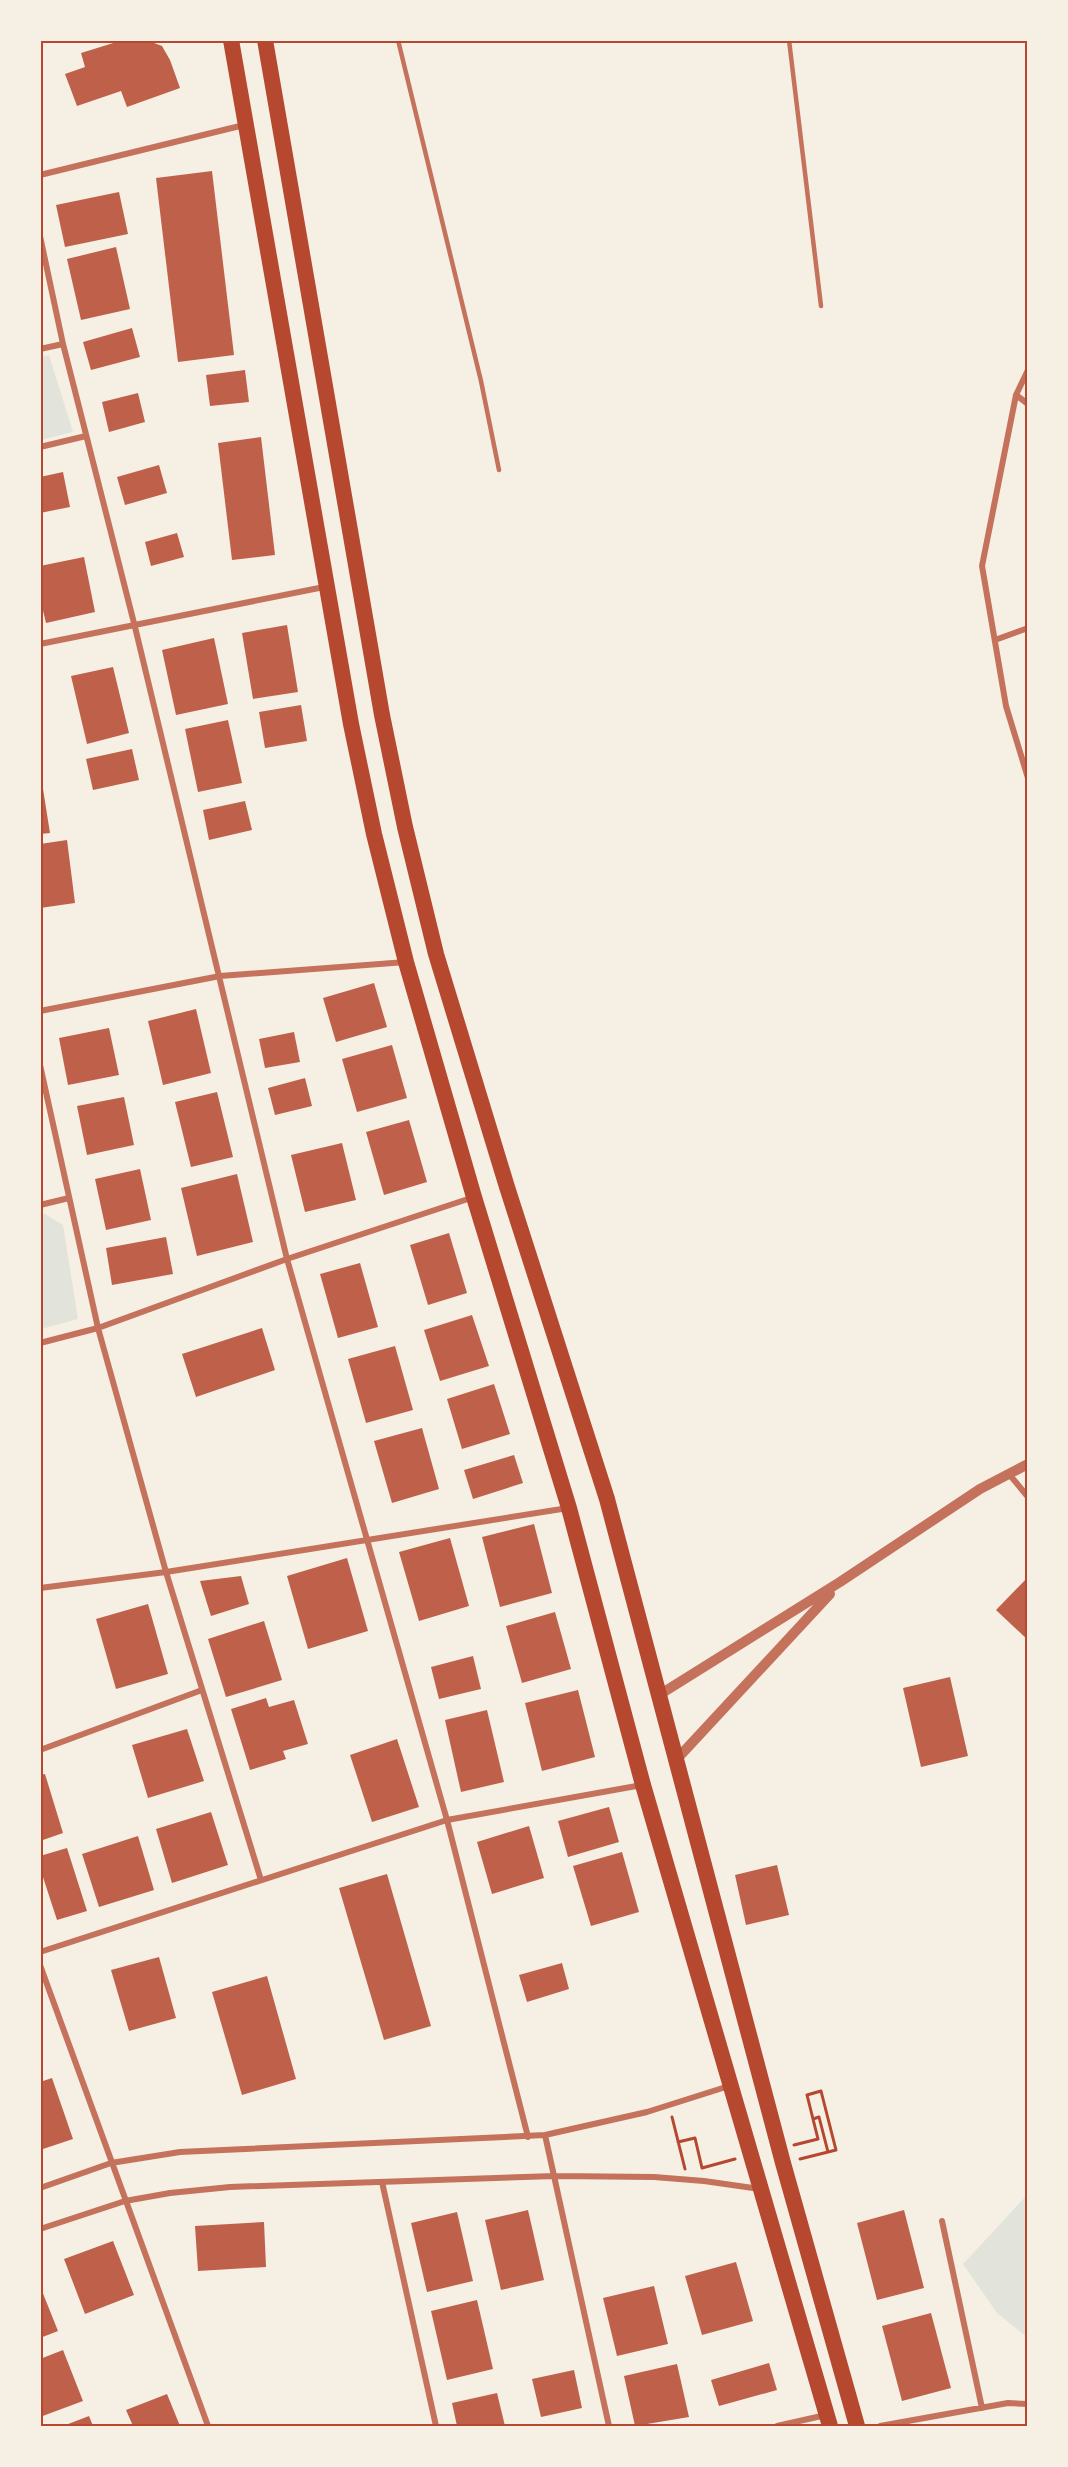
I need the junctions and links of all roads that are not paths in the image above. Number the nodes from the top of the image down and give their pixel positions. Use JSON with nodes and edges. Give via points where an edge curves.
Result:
{"nodes":[{"id":1,"x":231,"y":40,"type":"edge"},
{"id":2,"x":265,"y":40,"type":"edge"},
{"id":3,"x":398,"y":40,"type":"edge"},
{"id":4,"x":789,"y":40,"type":"edge"},
{"id":5,"x":246,"y":124,"type":"junction"},
{"id":6,"x":40,"y":176,"type":"edge"},
{"id":7,"x":40,"y":236,"type":"edge"},
{"id":8,"x":821,"y":306,"type":"dead end"},
{"id":9,"x":63,"y":344,"type":"junction"},
{"id":10,"x":40,"y":349,"type":"edge"},
{"id":11,"x":1028,"y":370,"type":"edge"},
{"id":12,"x":1016,"y":395,"type":"junction"},
{"id":13,"x":1028,"y":404,"type":"edge"},
{"id":14,"x":86,"y":436,"type":"junction"},
{"id":15,"x":40,"y":447,"type":"edge"},
{"id":16,"x":499,"y":470,"type":"dead end"},
{"id":17,"x":328,"y":586,"type":"junction"},
{"id":18,"x":135,"y":627,"type":"junction"},
{"id":19,"x":1028,"y":628,"type":"edge"},
{"id":20,"x":995,"y":640,"type":"junction"},
{"id":21,"x":40,"y":644,"type":"edge"},
{"id":22,"x":1028,"y":778,"type":"edge"},
{"id":23,"x":406,"y":962,"type":"junction"},
{"id":24,"x":220,"y":976,"type":"junction"},
{"id":25,"x":40,"y":1011,"type":"edge"},
{"id":26,"x":40,"y":1065,"type":"edge"},
{"id":27,"x":474,"y":1197,"type":"junction"},
{"id":28,"x":69,"y":1198,"type":"junction"},
{"id":29,"x":40,"y":1205,"type":"edge"},
{"id":30,"x":287,"y":1259,"type":"junction"},
{"id":31,"x":98,"y":1329,"type":"junction"},
{"id":32,"x":40,"y":1343,"type":"edge"},
{"id":33,"x":1028,"y":1464,"type":"edge"},
{"id":34,"x":1008,"y":1473,"type":"junction"},
{"id":35,"x":1028,"y":1497,"type":"edge"},
{"id":36,"x":568,"y":1508,"type":"junction"},
{"id":37,"x":368,"y":1539,"type":"junction"},
{"id":38,"x":166,"y":1572,"type":"junction"},
{"id":39,"x":840,"y":1582,"type":"junction"},
{"id":40,"x":40,"y":1588,"type":"edge"},
{"id":41,"x":202,"y":1690,"type":"junction"},
{"id":42,"x":659,"y":1695,"type":"junction"},
{"id":43,"x":40,"y":1750,"type":"edge"},
{"id":44,"x":676,"y":1760,"type":"junction"},
{"id":45,"x":643,"y":1785,"type":"junction"},
{"id":46,"x":447,"y":1820,"type":"junction"},
{"id":47,"x":261,"y":1880,"type":"junction"},
{"id":48,"x":40,"y":1952,"type":"edge"},
{"id":49,"x":40,"y":1965,"type":"edge"},
{"id":50,"x":730,"y":2086,"type":"junction"},
{"id":51,"x":545,"y":2135,"type":"junction"},
{"id":52,"x":528,"y":2137,"type":"junction"},
{"id":53,"x":111,"y":2163,"type":"junction"},
{"id":54,"x":555,"y":2176,"type":"junction"},
{"id":55,"x":382,"y":2182,"type":"junction"},
{"id":56,"x":40,"y":2188,"type":"edge"},
{"id":57,"x":760,"y":2189,"type":"junction"},
{"id":58,"x":125,"y":2201,"type":"junction"},
{"id":59,"x":942,"y":2221,"type":"dead end"},
{"id":60,"x":40,"y":2229,"type":"edge"},
{"id":61,"x":1028,"y":2404,"type":"edge"},
{"id":62,"x":982,"y":2408,"type":"junction"},
{"id":63,"x":829,"y":2421,"type":"edge"},
{"id":64,"x":208,"y":2427,"type":"edge"},
{"id":65,"x":436,"y":2427,"type":"edge"},
{"id":66,"x":609,"y":2427,"type":"edge"},
{"id":67,"x":777,"y":2427,"type":"edge"},
{"id":68,"x":856,"y":2427,"type":"edge"},
{"id":69,"x":880,"y":2427,"type":"edge"}],
"edges":[{"from":1,"to":5,"type":"highway"},
{"from":2,"to":42,"type":"highway","via":[[382,716],[405,827],[436,954],[607,1499]]},
{"from":3,"to":16,"type":"lane"},
{"from":4,"to":8,"type":"lane"},
{"from":5,"to":6,"type":"street"},
{"from":5,"to":17,"type":"highway"},
{"from":7,"to":9,"type":"street"},
{"from":9,"to":10,"type":"street"},
{"from":9,"to":14,"type":"street"},
{"from":11,"to":12,"type":"street"},
{"from":12,"to":13,"type":"street"},
{"from":12,"to":20,"type":"street","via":[[982,566]]},
{"from":14,"to":15,"type":"street"},
{"from":14,"to":18,"type":"street"},
{"from":17,"to":18,"type":"street"},
{"from":17,"to":23,"type":"highway","via":[[353,735]]},
{"from":18,"to":21,"type":"street"},
{"from":18,"to":24,"type":"street"},
{"from":19,"to":20,"type":"street"},
{"from":20,"to":22,"type":"street","via":[[1006,706]]},
{"from":23,"to":24,"type":"street"},
{"from":23,"to":27,"type":"highway"},
{"from":24,"to":25,"type":"street"},
{"from":24,"to":30,"type":"street"},
{"from":26,"to":28,"type":"street"},
{"from":27,"to":30,"type":"street"},
{"from":27,"to":36,"type":"highway"},
{"from":28,"to":29,"type":"street"},
{"from":28,"to":31,"type":"street"},
{"from":30,"to":31,"type":"street"},
{"from":30,"to":37,"type":"street"},
{"from":31,"to":32,"type":"street"},
{"from":31,"to":38,"type":"street"},
{"from":33,"to":34,"type":"street"},
{"from":34,"to":35,"type":"street"},
{"from":34,"to":39,"type":"street"},
{"from":36,"to":37,"type":"street"},
{"from":36,"to":45,"type":"highway"},
{"from":37,"to":38,"type":"street"},
{"from":37,"to":46,"type":"street"},
{"from":38,"to":40,"type":"street"},
{"from":38,"to":41,"type":"street"},
{"from":39,"to":42,"type":"street"},
{"from":39,"to":44,"type":"street"},
{"from":41,"to":43,"type":"street"},
{"from":41,"to":47,"type":"street"},
{"from":42,"to":44,"type":"highway"},
{"from":44,"to":68,"type":"highway"},
{"from":45,"to":46,"type":"street"},
{"from":45,"to":50,"type":"highway"},
{"from":46,"to":47,"type":"street"},
{"from":46,"to":52,"type":"street"},
{"from":47,"to":48,"type":"street"},
{"from":49,"to":53,"type":"street"},
{"from":50,"to":51,"type":"street","via":[[596,2125]]},
{"from":50,"to":57,"type":"highway"},
{"from":51,"to":52,"type":"street"},
{"from":51,"to":54,"type":"street"},
{"from":52,"to":53,"type":"street","via":[[220,2149]]},
{"from":53,"to":56,"type":"street"},
{"from":53,"to":58,"type":"street"},
{"from":54,"to":55,"type":"street"},
{"from":54,"to":57,"type":"street","via":[[687,2180]]},
{"from":54,"to":66,"type":"street"},
{"from":55,"to":58,"type":"street","via":[[230,2187]]},
{"from":55,"to":65,"type":"street"},
{"from":57,"to":63,"type":"highway"},
{"from":58,"to":60,"type":"street"},
{"from":58,"to":64,"type":"street"},
{"from":59,"to":62,"type":"street"},
{"from":61,"to":62,"type":"street"},
{"from":62,"to":69,"type":"street"},
{"from":63,"to":67,"type":"street"}]}
